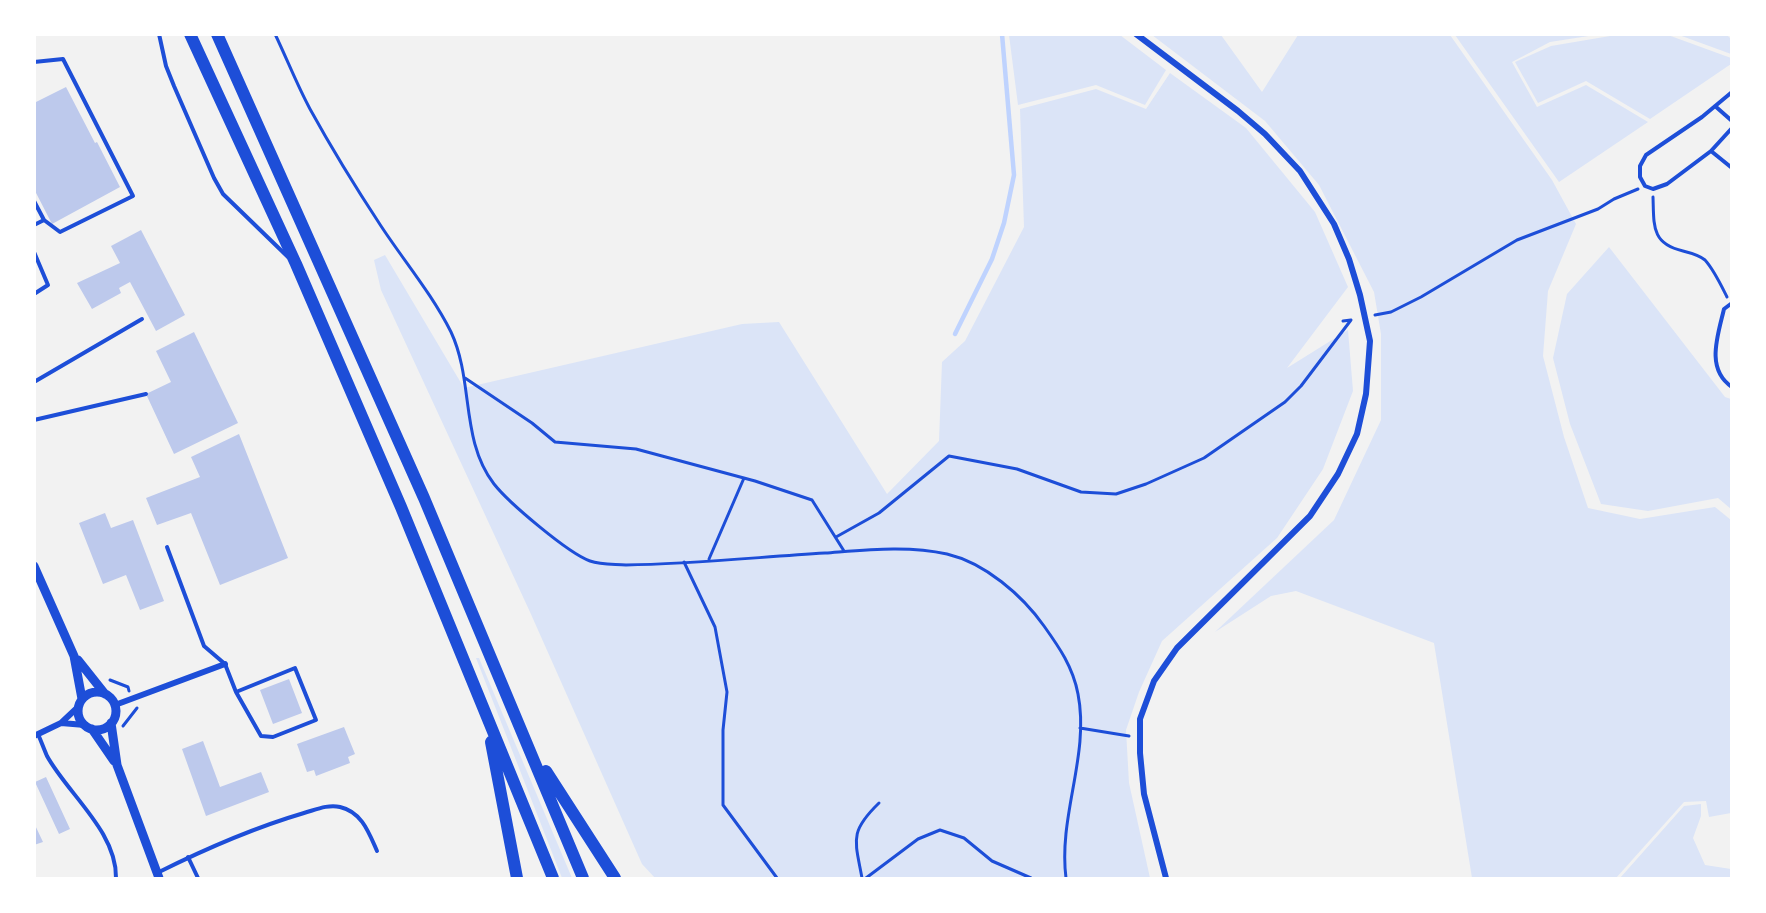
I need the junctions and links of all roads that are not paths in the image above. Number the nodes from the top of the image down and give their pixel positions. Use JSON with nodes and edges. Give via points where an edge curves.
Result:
{"nodes":[{"id":1,"x":159,"y":34,"type":"edge"},
{"id":2,"x":190,"y":34,"type":"edge"},
{"id":3,"x":217,"y":34,"type":"edge"},
{"id":4,"x":1137,"y":34,"type":"edge"},
{"id":5,"x":34,"y":62,"type":"edge"},
{"id":6,"x":1731,"y":92,"type":"edge"},
{"id":7,"x":1715,"y":106,"type":"junction"},
{"id":8,"x":1731,"y":120,"type":"edge"},
{"id":9,"x":1731,"y":128,"type":"edge"},
{"id":10,"x":1711,"y":151,"type":"junction"},
{"id":11,"x":1731,"y":168,"type":"edge"},
{"id":12,"x":34,"y":201,"type":"edge"},
{"id":13,"x":44,"y":220,"type":"junction"},
{"id":14,"x":34,"y":225,"type":"edge"},
{"id":15,"x":34,"y":252,"type":"edge"},
{"id":16,"x":296,"y":264,"type":"junction"},
{"id":17,"x":34,"y":294,"type":"edge"},
{"id":18,"x":1731,"y":303,"type":"edge"},
{"id":19,"x":142,"y":319,"type":"dead end"},
{"id":20,"x":34,"y":382,"type":"edge"},
{"id":21,"x":1731,"y":387,"type":"edge"},
{"id":22,"x":146,"y":394,"type":"dead end"},
{"id":23,"x":34,"y":420,"type":"edge"},
{"id":24,"x":167,"y":547,"type":"dead end"},
{"id":25,"x":34,"y":566,"type":"edge"},
{"id":26,"x":74,"y":656,"type":"junction"},
{"id":27,"x":225,"y":664,"type":"junction"},
{"id":28,"x":236,"y":692,"type":"junction"},
{"id":29,"x":105,"y":694,"type":"junction"},
{"id":30,"x":80,"y":703,"type":"junction"},
{"id":31,"x":115,"y":705,"type":"junction"},
{"id":32,"x":486,"y":714,"type":"junction"},
{"id":33,"x":61,"y":723,"type":"junction"},
{"id":34,"x":111,"y":723,"type":"junction"},
{"id":35,"x":88,"y":727,"type":"junction"},
{"id":36,"x":36,"y":735,"type":"edge"},
{"id":37,"x":529,"y":745,"type":"junction"},
{"id":38,"x":117,"y":765,"type":"junction"},
{"id":39,"x":378,"y":851,"type":"dead end"},
{"id":40,"x":188,"y":857,"type":"junction"},
{"id":41,"x":158,"y":877,"type":"edge"},
{"id":42,"x":116,"y":879,"type":"edge"},
{"id":43,"x":198,"y":879,"type":"edge"},
{"id":44,"x":517,"y":879,"type":"edge"},
{"id":45,"x":553,"y":879,"type":"edge"},
{"id":46,"x":583,"y":879,"type":"edge"},
{"id":47,"x":615,"y":879,"type":"edge"},
{"id":48,"x":1166,"y":879,"type":"edge"}],
"edges":[{"from":1,"to":16,"type":"lane","via":[[166,66],[223,194]]},
{"from":2,"to":16,"type":"highway"},
{"from":3,"to":37,"type":"highway","via":[[424,498]]},
{"from":4,"to":48,"type":"street","via":[[1238,111],[1300,171],[1334,224],[1349,260],[1370,341],[1366,394],[1357,434],[1338,474],[1310,516],[1178,648],[1154,681],[1140,719],[1140,737],[1144,794]]},
{"from":5,"to":13,"type":"lane","via":[[63,59],[134,196],[60,232]]},
{"from":6,"to":7,"type":"lane"},
{"from":7,"to":8,"type":"lane"},
{"from":7,"to":10,"type":"lane","via":[[1646,155],[1640,177],[1645,186],[1653,189],[1667,184]]},
{"from":9,"to":10,"type":"lane"},
{"from":10,"to":11,"type":"lane"},
{"from":12,"to":13,"type":"lane"},
{"from":13,"to":14,"type":"lane"},
{"from":15,"to":17,"type":"lane","via":[[48,285]]},
{"from":16,"to":32,"type":"highway"},
{"from":18,"to":21,"type":"lane","via":[[1724,309],[1715,358],[1716,370]]},
{"from":19,"to":20,"type":"lane"},
{"from":22,"to":23,"type":"lane"},
{"from":24,"to":27,"type":"lane","via":[[204,646]]},
{"from":25,"to":26,"type":"street"},
{"from":26,"to":29,"type":"street"},
{"from":26,"to":30,"type":"street"},
{"from":27,"to":28,"type":"lane"},
{"from":27,"to":31,"type":"street"},
{"from":28,"to":28,"type":"lane","via":[[295,668],[316,720],[273,737],[261,736]]},
{"from":29,"to":30,"type":"street","via":[[95,692]]},
{"from":29,"to":31,"type":"street"},
{"from":30,"to":33,"type":"street"},
{"from":30,"to":35,"type":"street","via":[[79,717]]},
{"from":31,"to":34,"type":"street"},
{"from":32,"to":44,"type":"highway"},
{"from":32,"to":45,"type":"highway"},
{"from":33,"to":35,"type":"street"},
{"from":33,"to":36,"type":"street"},
{"from":34,"to":35,"type":"street","via":[[102,729]]},
{"from":34,"to":38,"type":"street"},
{"from":35,"to":38,"type":"street"},
{"from":36,"to":42,"type":"lane","via":[[104,835]]},
{"from":37,"to":46,"type":"highway"},
{"from":37,"to":47,"type":"highway"},
{"from":38,"to":41,"type":"street"},
{"from":39,"to":40,"type":"lane","via":[[358,816],[342,807],[330,806],[271,823]]},
{"from":40,"to":41,"type":"lane"},
{"from":40,"to":43,"type":"lane"}]}
